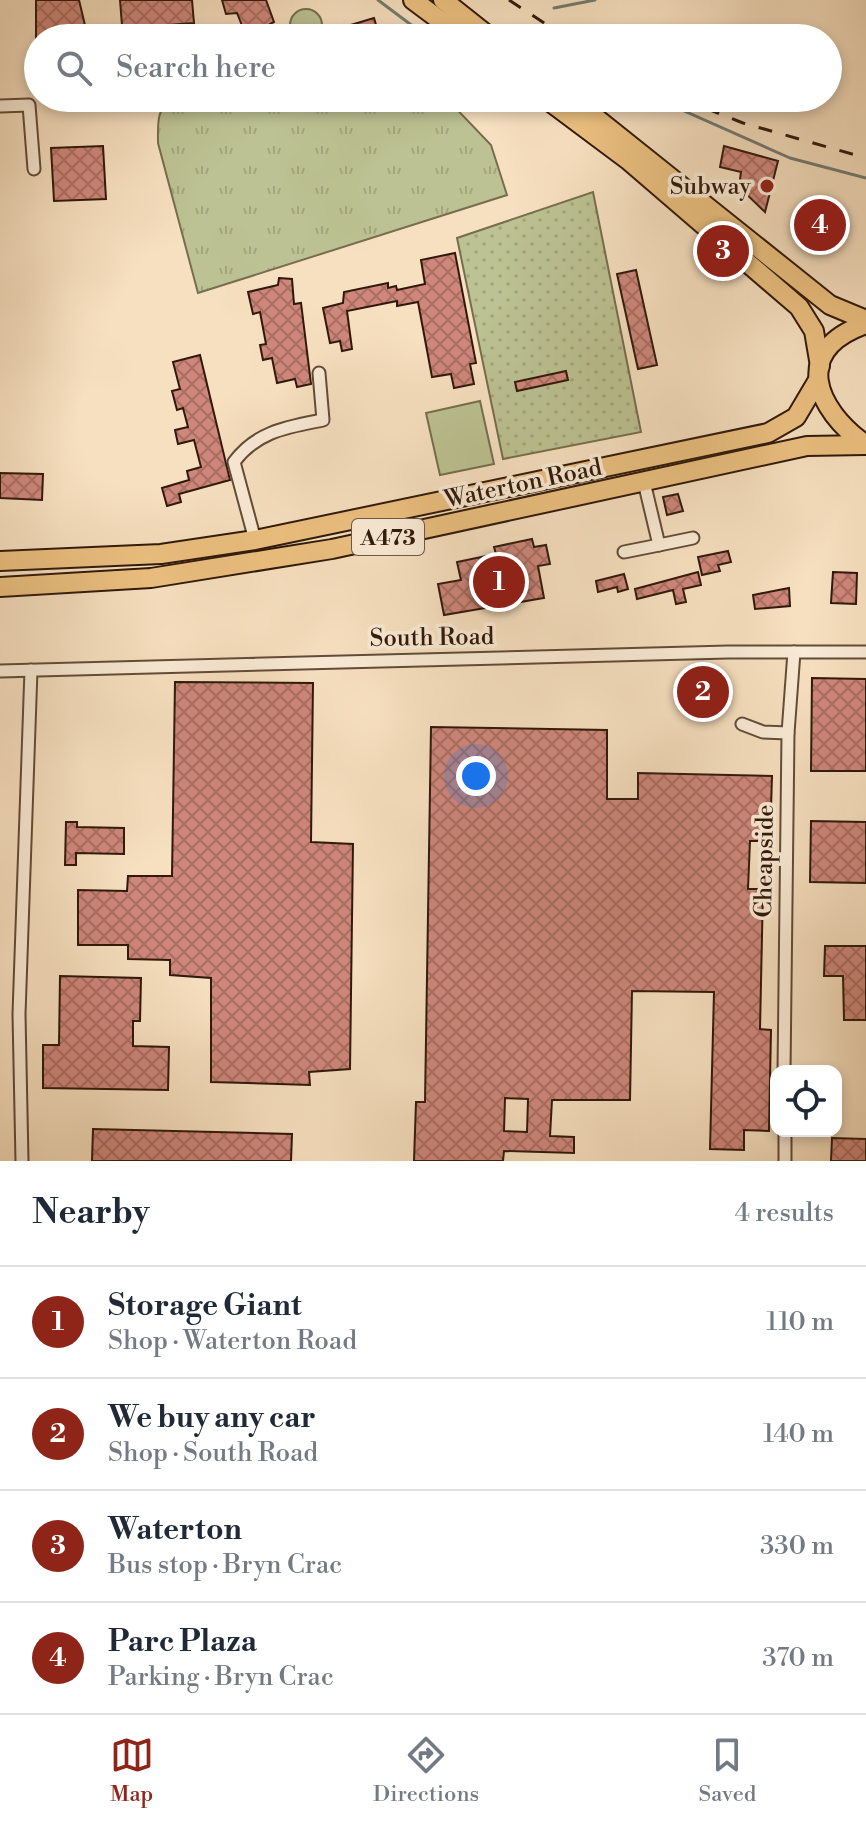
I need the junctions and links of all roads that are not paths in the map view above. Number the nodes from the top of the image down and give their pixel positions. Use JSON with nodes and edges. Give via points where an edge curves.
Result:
{"nodes":[{"id":1,"x":413,"y":0,"type":"edge"},
{"id":2,"x":443,"y":0,"type":"edge"},
{"id":3,"x":445,"y":24,"type":"edge"},
{"id":4,"x":473,"y":24,"type":"edge"},
{"id":5,"x":24,"y":105,"type":"edge"},
{"id":6,"x":0,"y":106,"type":"edge"},
{"id":7,"x":30,"y":112,"type":"edge"},
{"id":8,"x":563,"y":112,"type":"edge"},
{"id":9,"x":589,"y":112,"type":"edge"},
{"id":10,"x":34,"y":169,"type":"dead end"},
{"id":11,"x":866,"y":322,"type":"edge"},
{"id":12,"x":319,"y":373,"type":"dead end"},
{"id":13,"x":819,"y":373,"type":"junction"},
{"id":14,"x":866,"y":445,"type":"edge"},
{"id":15,"x":644,"y":482,"type":"junction"},
{"id":16,"x":693,"y":538,"type":"dead end"},
{"id":17,"x":255,"y":540,"type":"junction"},
{"id":18,"x":659,"y":545,"type":"junction"},
{"id":19,"x":624,"y":552,"type":"dead end"},
{"id":20,"x":0,"y":561,"type":"edge"},
{"id":21,"x":0,"y":587,"type":"edge"},
{"id":22,"x":794,"y":652,"type":"junction"},
{"id":23,"x":866,"y":652,"type":"edge"},
{"id":24,"x":31,"y":670,"type":"junction"},
{"id":25,"x":0,"y":671,"type":"edge"},
{"id":26,"x":742,"y":724,"type":"dead end"},
{"id":27,"x":788,"y":733,"type":"junction"},
{"id":28,"x":784,"y":1065,"type":"edge"},
{"id":29,"x":785,"y":1137,"type":"edge"},
{"id":30,"x":22,"y":1161,"type":"edge"},
{"id":31,"x":785,"y":1161,"type":"edge"}],
"edges":[{"from":1,"to":3,"type":"main road"},
{"from":2,"to":4,"type":"main road"},
{"from":5,"to":6,"type":"street"},
{"from":7,"to":10,"type":"street"},
{"from":8,"to":13,"type":"main road","via":[[640,170],[799,307],[814,331]]},
{"from":9,"to":11,"type":"main road","via":[[830,305]]},
{"from":11,"to":13,"type":"main road","name":"Waterton Road","via":[[840,337]]},
{"from":12,"to":17,"type":"street","via":[[323,420],[260,436],[234,462]]},
{"from":13,"to":14,"type":"main road","via":[[825,407]]},
{"from":13,"to":17,"type":"main road","name":"Waterton Road","number":"A473","via":[[796,417],[768,433]]},
{"from":14,"to":15,"type":"main road","name":"Waterton Road","number":"A473","via":[[807,446]]},
{"from":15,"to":18,"type":"street"},
{"from":15,"to":21,"type":"main road","name":"Waterton Road","number":"A473","via":[[332,549],[151,578]]},
{"from":16,"to":18,"type":"street"},
{"from":17,"to":20,"type":"main road","name":"Waterton Road","number":"A473","via":[[161,554]]},
{"from":18,"to":19,"type":"street"},
{"from":22,"to":23,"type":"street","name":"South Road"},
{"from":22,"to":24,"type":"street","name":"South Road"},
{"from":22,"to":27,"type":"street","name":"Cheapside"},
{"from":24,"to":25,"type":"street","name":"South Road"},
{"from":24,"to":30,"type":"street","via":[[19,1014]]},
{"from":26,"to":27,"type":"street"},
{"from":27,"to":28,"type":"street","name":"Cheapside"},
{"from":29,"to":31,"type":"street"}]}
